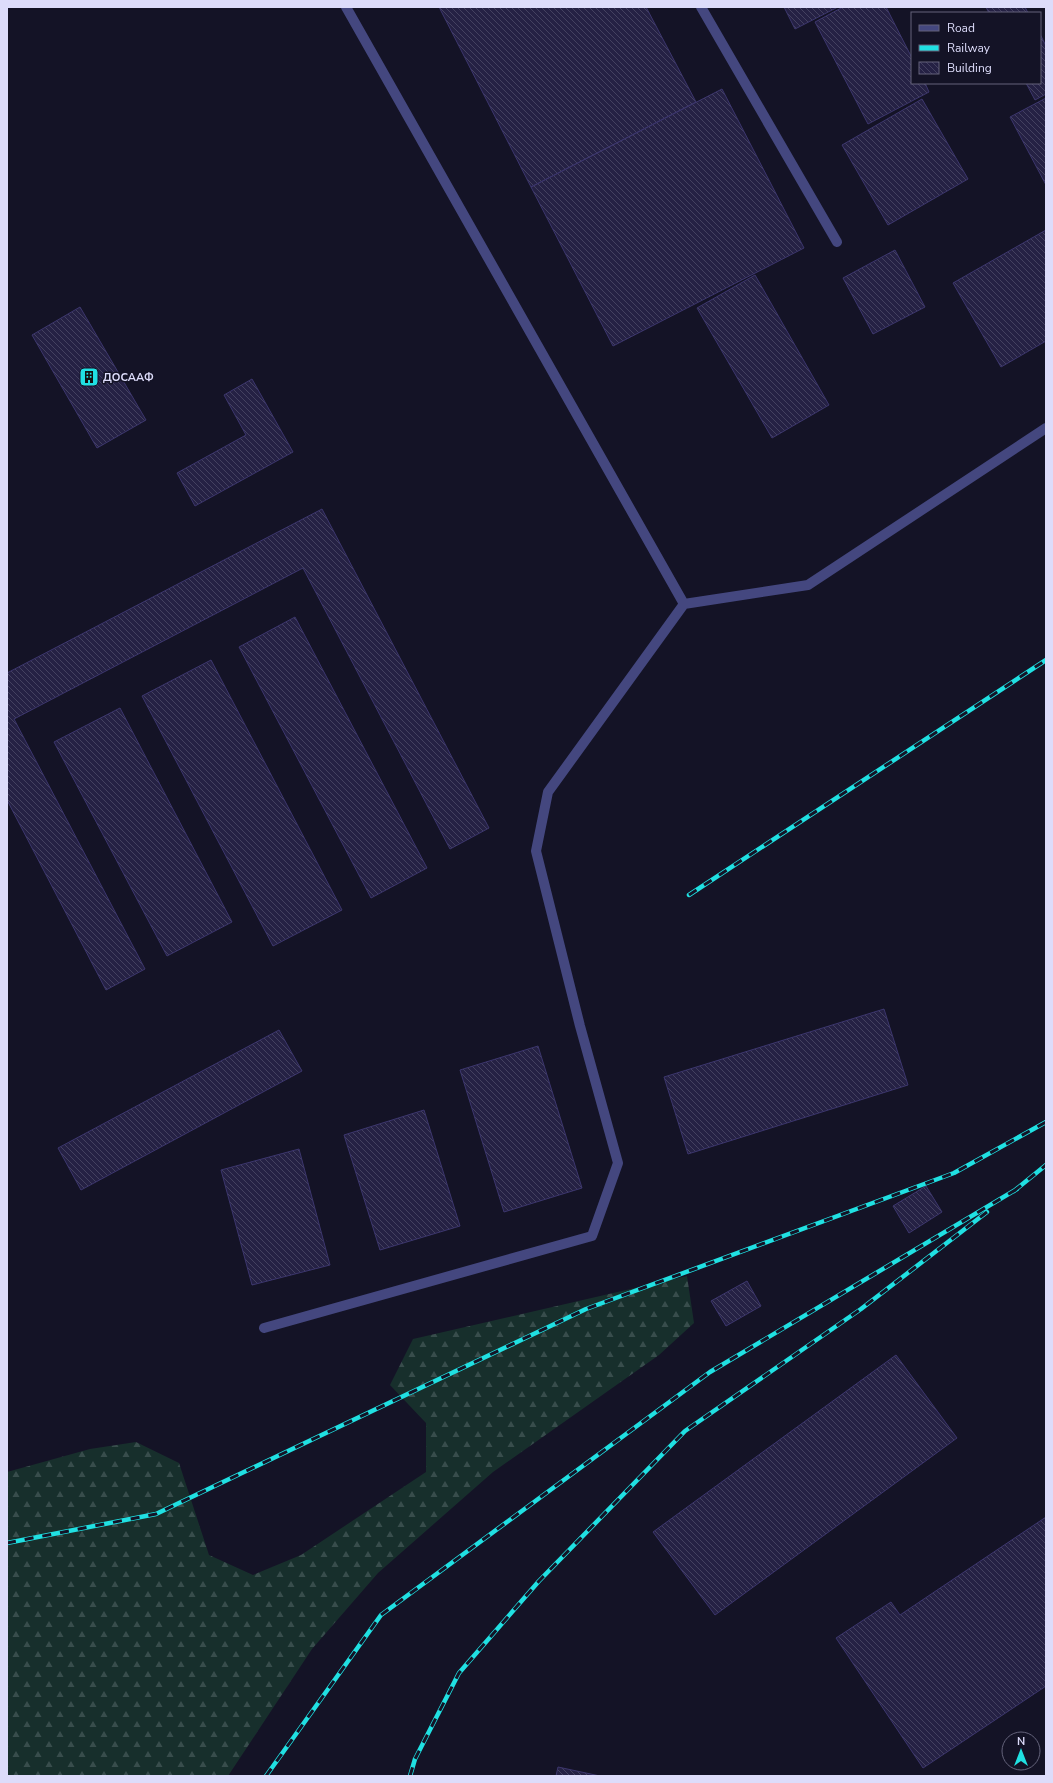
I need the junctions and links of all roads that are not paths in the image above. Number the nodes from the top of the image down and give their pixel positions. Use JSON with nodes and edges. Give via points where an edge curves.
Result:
{"nodes":[{"id":1,"x":346,"y":7,"type":"edge"},
{"id":2,"x":701,"y":7,"type":"edge"},
{"id":3,"x":837,"y":242,"type":"dead end"},
{"id":4,"x":1046,"y":428,"type":"edge"},
{"id":5,"x":684,"y":604,"type":"junction"},
{"id":6,"x":264,"y":1328,"type":"dead end"}],
"edges":[{"from":1,"to":5,"type":"lane"},
{"from":2,"to":3,"type":"lane"},
{"from":4,"to":5,"type":"lane","via":[[808,585]]},
{"from":5,"to":6,"type":"lane","via":[[548,792],[536,851],[618,1163],[592,1236]]}]}
